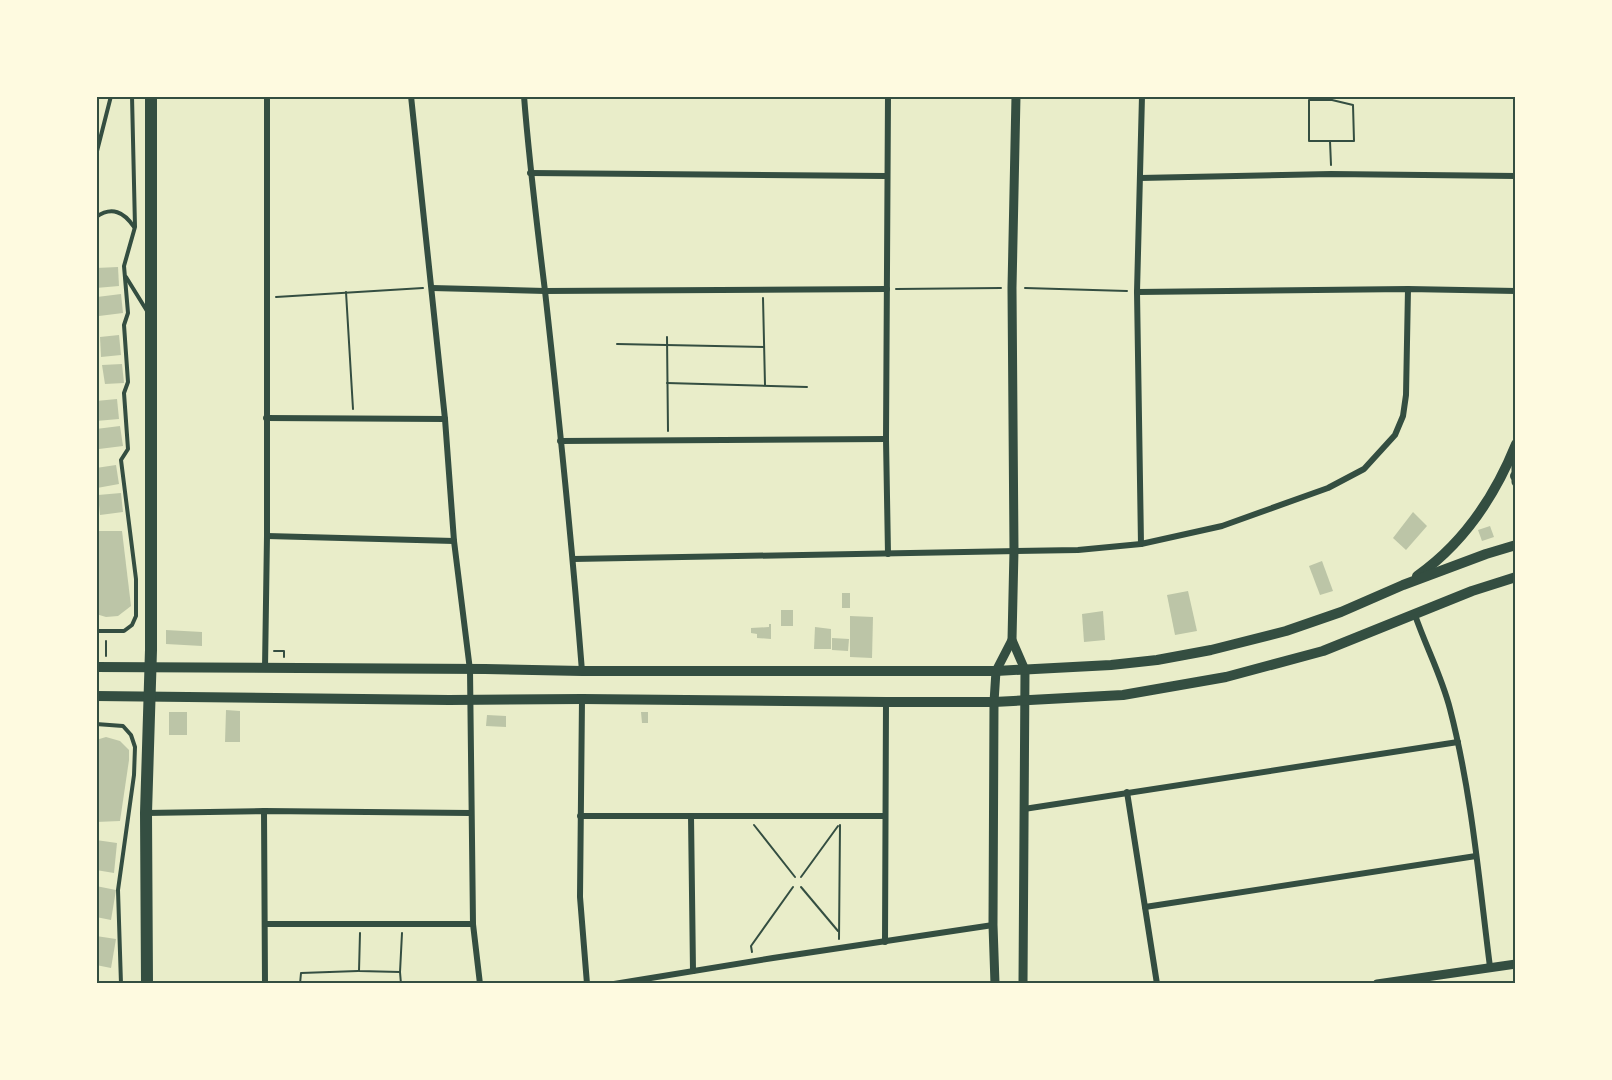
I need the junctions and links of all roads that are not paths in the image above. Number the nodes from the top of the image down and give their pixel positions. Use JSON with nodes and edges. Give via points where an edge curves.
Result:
{"nodes":[{"id":1,"x":111,"y":96,"type":"edge"},
{"id":2,"x":132,"y":96,"type":"edge"},
{"id":3,"x":151,"y":96,"type":"edge"},
{"id":4,"x":267,"y":96,"type":"edge"},
{"id":5,"x":411,"y":96,"type":"edge"},
{"id":6,"x":524,"y":96,"type":"edge"},
{"id":7,"x":888,"y":96,"type":"edge"},
{"id":8,"x":1016,"y":96,"type":"edge"},
{"id":9,"x":1142,"y":96,"type":"edge"},
{"id":10,"x":96,"y":155,"type":"edge"},
{"id":11,"x":530,"y":173,"type":"junction"},
{"id":12,"x":886,"y":176,"type":"junction"},
{"id":13,"x":1516,"y":176,"type":"edge"},
{"id":14,"x":1140,"y":178,"type":"junction"},
{"id":15,"x":96,"y":217,"type":"edge"},
{"id":16,"x":135,"y":227,"type":"junction"},
{"id":17,"x":125,"y":275,"type":"junction"},
{"id":18,"x":432,"y":288,"type":"junction"},
{"id":19,"x":887,"y":289,"type":"junction"},
{"id":20,"x":1407,"y":289,"type":"junction"},
{"id":21,"x":545,"y":291,"type":"junction"},
{"id":22,"x":1516,"y":291,"type":"edge"},
{"id":23,"x":1137,"y":292,"type":"junction"},
{"id":24,"x":151,"y":317,"type":"junction"},
{"id":25,"x":266,"y":418,"type":"junction"},
{"id":26,"x":445,"y":419,"type":"junction"},
{"id":27,"x":886,"y":439,"type":"junction"},
{"id":28,"x":560,"y":441,"type":"junction"},
{"id":29,"x":1516,"y":442,"type":"edge"},
{"id":30,"x":1516,"y":478,"type":"edge"},
{"id":31,"x":267,"y":536,"type":"junction"},
{"id":32,"x":454,"y":541,"type":"junction"},
{"id":33,"x":1142,"y":544,"type":"junction"},
{"id":34,"x":1516,"y":545,"type":"edge"},
{"id":35,"x":1014,"y":550,"type":"junction"},
{"id":36,"x":888,"y":554,"type":"junction"},
{"id":37,"x":573,"y":559,"type":"junction"},
{"id":38,"x":1516,"y":577,"type":"edge"},
{"id":39,"x":1403,"y":585,"type":"junction"},
{"id":40,"x":1415,"y":615,"type":"junction"},
{"id":41,"x":96,"y":631,"type":"edge"},
{"id":42,"x":1012,"y":640,"type":"junction"},
{"id":43,"x":96,"y":668,"type":"edge"},
{"id":44,"x":150,"y":668,"type":"junction"},
{"id":45,"x":265,"y":669,"type":"junction"},
{"id":46,"x":470,"y":670,"type":"junction"},
{"id":47,"x":1025,"y":670,"type":"junction"},
{"id":48,"x":582,"y":671,"type":"junction"},
{"id":49,"x":996,"y":671,"type":"junction"},
{"id":50,"x":96,"y":696,"type":"edge"},
{"id":51,"x":149,"y":698,"type":"junction"},
{"id":52,"x":582,"y":699,"type":"junction"},
{"id":53,"x":470,"y":700,"type":"junction"},
{"id":54,"x":1025,"y":700,"type":"junction"},
{"id":55,"x":886,"y":702,"type":"junction"},
{"id":56,"x":994,"y":702,"type":"junction"},
{"id":57,"x":96,"y":724,"type":"edge"},
{"id":58,"x":1458,"y":742,"type":"junction"},
{"id":59,"x":1128,"y":792,"type":"junction"},
{"id":60,"x":1024,"y":809,"type":"junction"},
{"id":61,"x":264,"y":811,"type":"junction"},
{"id":62,"x":146,"y":813,"type":"junction"},
{"id":63,"x":470,"y":813,"type":"junction"},
{"id":64,"x":580,"y":816,"type":"junction"},
{"id":65,"x":691,"y":816,"type":"junction"},
{"id":66,"x":885,"y":816,"type":"junction"},
{"id":67,"x":1476,"y":856,"type":"junction"},
{"id":68,"x":1145,"y":907,"type":"junction"},
{"id":69,"x":265,"y":924,"type":"junction"},
{"id":70,"x":473,"y":924,"type":"junction"},
{"id":71,"x":993,"y":925,"type":"junction"},
{"id":72,"x":885,"y":942,"type":"junction"},
{"id":73,"x":1516,"y":964,"type":"edge"},
{"id":74,"x":1490,"y":967,"type":"junction"},
{"id":75,"x":693,"y":971,"type":"junction"},
{"id":76,"x":121,"y":984,"type":"edge"},
{"id":77,"x":147,"y":984,"type":"edge"},
{"id":78,"x":265,"y":984,"type":"edge"},
{"id":79,"x":480,"y":984,"type":"edge"},
{"id":80,"x":587,"y":984,"type":"edge"},
{"id":81,"x":614,"y":984,"type":"edge"},
{"id":82,"x":995,"y":984,"type":"edge"},
{"id":83,"x":1023,"y":984,"type":"edge"},
{"id":84,"x":1157,"y":984,"type":"edge"},
{"id":85,"x":1377,"y":984,"type":"edge"}],
"edges":[{"from":1,"to":10,"type":"lane"},
{"from":2,"to":16,"type":"lane"},
{"from":3,"to":24,"type":"main road"},
{"from":4,"to":25,"type":"street"},
{"from":5,"to":18,"type":"street"},
{"from":6,"to":11,"type":"street"},
{"from":7,"to":12,"type":"street"},
{"from":8,"to":35,"type":"street","via":[[1012,288]]},
{"from":9,"to":14,"type":"street"},
{"from":11,"to":12,"type":"street"},
{"from":11,"to":21,"type":"street"},
{"from":12,"to":19,"type":"street"},
{"from":13,"to":14,"type":"street"},
{"from":14,"to":23,"type":"street"},
{"from":15,"to":16,"type":"lane","via":[[117,212]]},
{"from":16,"to":17,"type":"lane"},
{"from":17,"to":24,"type":"lane"},
{"from":17,"to":41,"type":"lane","via":[[128,382],[124,393],[128,449],[121,460],[136,579],[136,610],[134,620],[124,631]]},
{"from":18,"to":21,"type":"street"},
{"from":18,"to":26,"type":"street"},
{"from":19,"to":21,"type":"street"},
{"from":19,"to":27,"type":"street"},
{"from":20,"to":22,"type":"street"},
{"from":20,"to":23,"type":"street"},
{"from":20,"to":33,"type":"street","via":[[1403,416],[1395,435],[1373,461],[1341,483],[1290,503],[1222,526]]},
{"from":21,"to":28,"type":"street"},
{"from":23,"to":33,"type":"street"},
{"from":24,"to":44,"type":"main road"},
{"from":25,"to":26,"type":"street"},
{"from":25,"to":31,"type":"street"},
{"from":26,"to":32,"type":"street"},
{"from":27,"to":28,"type":"street"},
{"from":27,"to":36,"type":"street"},
{"from":28,"to":37,"type":"street"},
{"from":29,"to":30,"type":"street"},
{"from":29,"to":39,"type":"main road","via":[[1497,486],[1472,524],[1440,557]]},
{"from":31,"to":32,"type":"street"},
{"from":31,"to":45,"type":"street"},
{"from":32,"to":46,"type":"street"},
{"from":33,"to":35,"type":"street"},
{"from":34,"to":39,"type":"main road"},
{"from":35,"to":36,"type":"street"},
{"from":35,"to":42,"type":"street"},
{"from":36,"to":37,"type":"street"},
{"from":37,"to":48,"type":"street"},
{"from":38,"to":40,"type":"main road"},
{"from":39,"to":47,"type":"main road","via":[[1286,631],[1211,650],[1111,665]]},
{"from":40,"to":54,"type":"main road","via":[[1323,651],[1226,677],[1123,695]]},
{"from":40,"to":58,"type":"street","via":[[1450,707]]},
{"from":42,"to":47,"type":"street"},
{"from":42,"to":49,"type":"street"},
{"from":43,"to":44,"type":"main road"},
{"from":44,"to":45,"type":"main road"},
{"from":44,"to":51,"type":"main road"},
{"from":45,"to":46,"type":"main road"},
{"from":46,"to":48,"type":"main road"},
{"from":46,"to":53,"type":"street"},
{"from":47,"to":49,"type":"main road"},
{"from":47,"to":54,"type":"street"},
{"from":48,"to":49,"type":"main road"},
{"from":49,"to":56,"type":"street"},
{"from":50,"to":51,"type":"main road"},
{"from":51,"to":53,"type":"main road"},
{"from":51,"to":62,"type":"main road"},
{"from":52,"to":53,"type":"main road"},
{"from":52,"to":55,"type":"main road"},
{"from":52,"to":64,"type":"street"},
{"from":53,"to":63,"type":"street"},
{"from":54,"to":56,"type":"main road"},
{"from":54,"to":60,"type":"street"},
{"from":55,"to":56,"type":"main road"},
{"from":55,"to":66,"type":"street"},
{"from":56,"to":71,"type":"street"},
{"from":57,"to":76,"type":"lane","via":[[123,726],[135,747],[118,890]]},
{"from":58,"to":59,"type":"street"},
{"from":58,"to":67,"type":"street"},
{"from":59,"to":60,"type":"street"},
{"from":59,"to":68,"type":"street"},
{"from":60,"to":83,"type":"street"},
{"from":61,"to":62,"type":"street"},
{"from":61,"to":63,"type":"street"},
{"from":61,"to":69,"type":"street"},
{"from":62,"to":77,"type":"main road"},
{"from":63,"to":70,"type":"street"},
{"from":64,"to":65,"type":"street"},
{"from":64,"to":80,"type":"street","via":[[580,897]]},
{"from":65,"to":66,"type":"street"},
{"from":65,"to":75,"type":"street"},
{"from":66,"to":72,"type":"street"},
{"from":67,"to":68,"type":"street"},
{"from":67,"to":74,"type":"street"},
{"from":68,"to":84,"type":"street"},
{"from":69,"to":70,"type":"street"},
{"from":69,"to":78,"type":"street"},
{"from":70,"to":79,"type":"street"},
{"from":71,"to":72,"type":"street"},
{"from":71,"to":82,"type":"street"},
{"from":72,"to":75,"type":"street"},
{"from":73,"to":74,"type":"street"},
{"from":74,"to":85,"type":"street"},
{"from":75,"to":81,"type":"street"}]}
